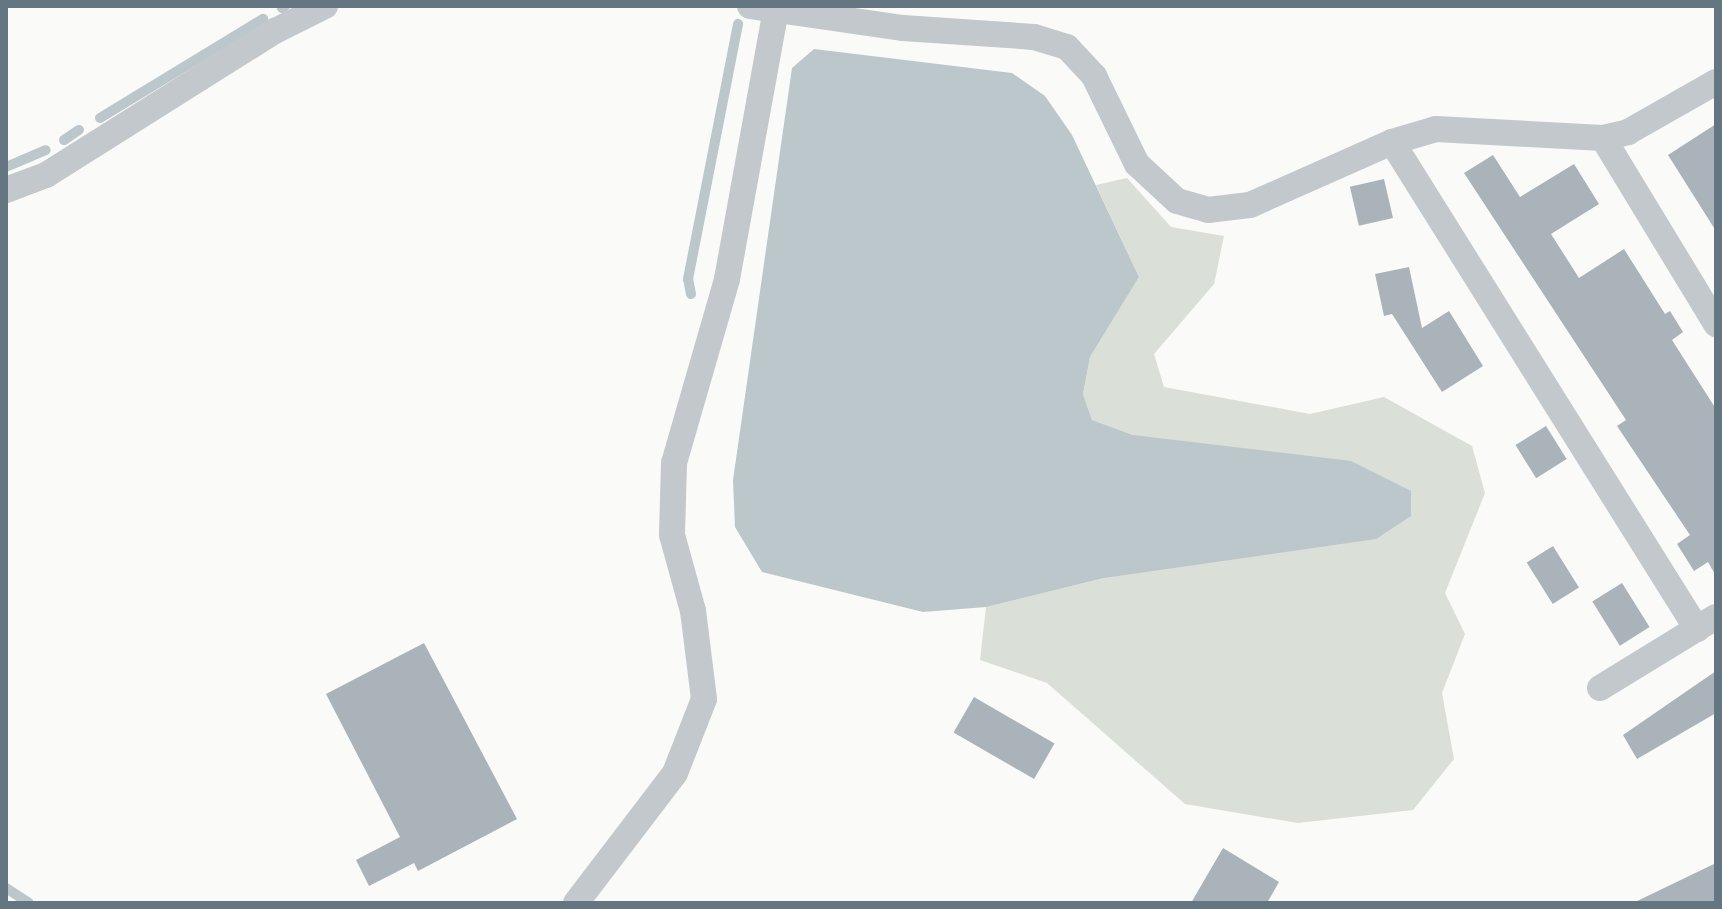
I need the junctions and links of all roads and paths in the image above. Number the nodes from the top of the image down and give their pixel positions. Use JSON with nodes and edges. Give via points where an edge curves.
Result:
{"nodes":[{"id":1,"x":325,"y":6,"type":"edge"},
{"id":2,"x":763,"y":8,"type":"edge"},
{"id":3,"x":1716,"y":82,"type":"edge"},
{"id":4,"x":1603,"y":138,"type":"junction"},
{"id":5,"x":1392,"y":142,"type":"junction"},
{"id":6,"x":6,"y":190,"type":"edge"},
{"id":7,"x":1716,"y":324,"type":"edge"},
{"id":8,"x":1706,"y":623,"type":"edge"},
{"id":9,"x":1600,"y":688,"type":"dead end"},
{"id":10,"x":576,"y":903,"type":"edge"}],
"edges":[{"from":1,"to":6,"type":"street","via":[[275,31],[46,175]]},
{"from":2,"to":5,"type":"street","via":[[903,28],[1034,37],[1067,47],[1094,76],[1137,164],[1177,201],[1208,210],[1250,205]]},
{"from":2,"to":10,"type":"street","via":[[727,279],[674,463],[672,535],[693,611],[704,699],[675,773]]},
{"from":3,"to":4,"type":"street","via":[[1628,132]]},
{"from":4,"to":5,"type":"street","via":[[1436,129]]},
{"from":4,"to":7,"type":"street"},
{"from":5,"to":8,"type":"street"},
{"from":8,"to":9,"type":"street"}]}
